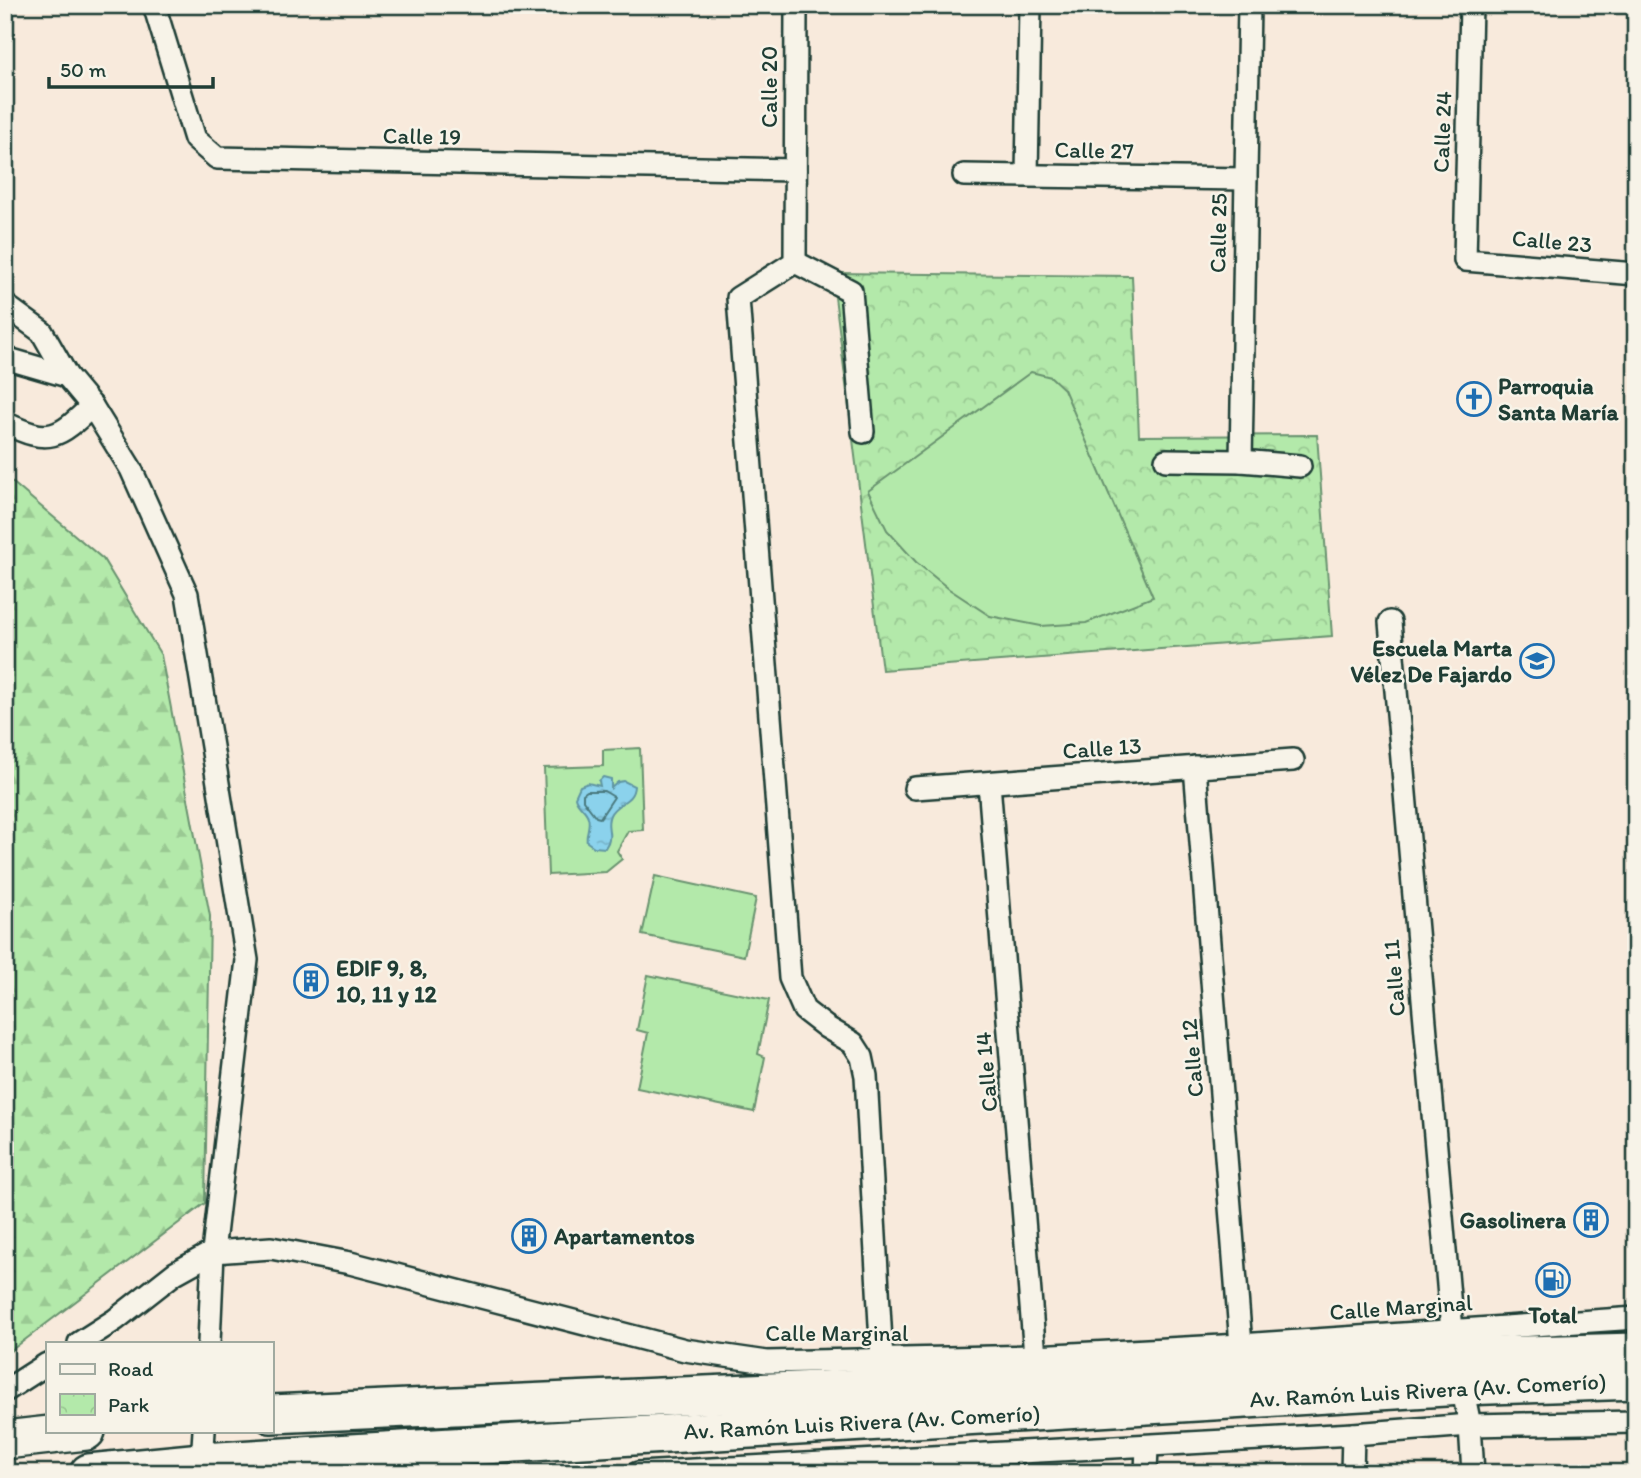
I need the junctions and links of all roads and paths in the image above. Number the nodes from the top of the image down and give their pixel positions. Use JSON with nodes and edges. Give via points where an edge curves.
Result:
{"nodes":[{"id":1,"x":154,"y":5,"type":"edge"},
{"id":2,"x":796,"y":5,"type":"edge"},
{"id":3,"x":1030,"y":5,"type":"edge"},
{"id":4,"x":1249,"y":5,"type":"edge"},
{"id":5,"x":1471,"y":5,"type":"edge"},
{"id":6,"x":795,"y":170,"type":"junction"},
{"id":7,"x":964,"y":175,"type":"dead end"},
{"id":8,"x":1027,"y":175,"type":"junction"},
{"id":9,"x":1245,"y":179,"type":"junction"},
{"id":10,"x":1465,"y":260,"type":"joint"},
{"id":11,"x":795,"y":262,"type":"junction"},
{"id":12,"x":1636,"y":274,"type":"edge"},
{"id":13,"x":5,"y":305,"type":"edge"},
{"id":14,"x":5,"y":358,"type":"edge"},
{"id":15,"x":67,"y":376,"type":"junction"},
{"id":16,"x":92,"y":405,"type":"junction"},
{"id":17,"x":5,"y":423,"type":"edge"},
{"id":18,"x":863,"y":432,"type":"dead end"},
{"id":19,"x":1166,"y":460,"type":"dead end"},
{"id":20,"x":1241,"y":461,"type":"junction"},
{"id":21,"x":1300,"y":466,"type":"dead end"},
{"id":22,"x":1390,"y":622,"type":"dead end"},
{"id":23,"x":1293,"y":760,"type":"dead end"},
{"id":24,"x":1195,"y":767,"type":"junction"},
{"id":25,"x":989,"y":783,"type":"junction"},
{"id":26,"x":915,"y":788,"type":"dead end"},
{"id":27,"x":213,"y":1252,"type":"junction"},
{"id":28,"x":1636,"y":1318,"type":"edge"},
{"id":29,"x":81,"y":1342,"type":"edge"},
{"id":30,"x":209,"y":1342,"type":"edge"},
{"id":31,"x":1241,"y":1345,"type":"junction"},
{"id":32,"x":1636,"y":1352,"type":"edge"},
{"id":33,"x":1035,"y":1356,"type":"junction"},
{"id":34,"x":1456,"y":1358,"type":"junction"},
{"id":35,"x":882,"y":1360,"type":"junction"},
{"id":36,"x":46,"y":1365,"type":"edge"},
{"id":37,"x":1636,"y":1380,"type":"edge"},
{"id":38,"x":5,"y":1391,"type":"edge"},
{"id":39,"x":273,"y":1414,"type":"edge"},
{"id":40,"x":1636,"y":1422,"type":"edge"},
{"id":41,"x":1470,"y":1425,"type":"junction"},
{"id":42,"x":77,"y":1432,"type":"edge"},
{"id":43,"x":1353,"y":1434,"type":"junction"},
{"id":44,"x":5,"y":1440,"type":"edge"},
{"id":45,"x":203,"y":1446,"type":"edge"},
{"id":46,"x":1147,"y":1446,"type":"junction"},
{"id":47,"x":1023,"y":1463,"type":"edge"},
{"id":48,"x":818,"y":1468,"type":"edge"},
{"id":49,"x":89,"y":1473,"type":"edge"},
{"id":50,"x":638,"y":1473,"type":"edge"},
{"id":51,"x":1146,"y":1473,"type":"edge"},
{"id":52,"x":1352,"y":1473,"type":"edge"},
{"id":53,"x":1473,"y":1473,"type":"edge"}],
"edges":[{"from":1,"to":6,"type":"street","name":"Calle 19","via":[[195,139],[217,158]]},
{"from":2,"to":6,"type":"street","name":"Calle 20"},
{"from":3,"to":8,"type":"street","name":"Calle 27"},
{"from":4,"to":9,"type":"street","name":"Calle 25"},
{"from":5,"to":10,"type":"street","name":"Calle 24"},
{"from":6,"to":11,"type":"street","name":"Calle 20"},
{"from":7,"to":8,"type":"street"},
{"from":8,"to":9,"type":"street","name":"Calle 27"},
{"from":9,"to":20,"type":"street","name":"Calle 25"},
{"from":10,"to":12,"type":"street","name":"Calle 23"},
{"from":11,"to":18,"type":"street","via":[[851,291]]},
{"from":11,"to":35,"type":"street","via":[[738,298],[783,895],[790,978],[804,1010],[853,1043],[862,1057]]},
{"from":13,"to":15,"type":"street","via":[[42,332]]},
{"from":14,"to":15,"type":"street"},
{"from":15,"to":16,"type":"street"},
{"from":16,"to":17,"type":"street","via":[[65,431],[49,436],[28,434]]},
{"from":16,"to":27,"type":"street","via":[[131,469],[187,594],[247,960]]},
{"from":19,"to":20,"type":"street"},
{"from":20,"to":21,"type":"street"},
{"from":22,"to":34,"type":"street","name":"Calle 11"},
{"from":23,"to":24,"type":"street","name":"Calle 13"},
{"from":24,"to":25,"type":"street","name":"Calle 13"},
{"from":24,"to":31,"type":"street","name":"Calle 12"},
{"from":25,"to":26,"type":"street","name":"Calle 13"},
{"from":25,"to":33,"type":"street","name":"Calle 14"},
{"from":27,"to":29,"type":"street","name":"Calle Marginal"},
{"from":27,"to":30,"type":"street"},
{"from":27,"to":35,"type":"street","name":"Calle Marginal","via":[[271,1248],[350,1263],[685,1350],[767,1362]]},
{"from":28,"to":34,"type":"street","name":"Calle Marginal"},
{"from":31,"to":33,"type":"street","name":"Calle Marginal"},
{"from":31,"to":34,"type":"street","name":"Calle Marginal"},
{"from":32,"to":34,"type":"highway","name":"Av. Ramón Luis Rivera (Av. Comerío)"},
{"from":33,"to":35,"type":"street","name":"Calle Marginal"},
{"from":34,"to":37,"type":"highway","name":"Av. Ramón Luis Rivera (Av. Comerío)"},
{"from":34,"to":39,"type":"highway","name":"Av. Ramón Luis Rivera (Av. Comerío)"},
{"from":34,"to":41,"type":"street","name":"Calle 11"},
{"from":34,"to":45,"type":"highway","name":"Av. Ramón Luis Rivera (Av. Comerío)"},
{"from":36,"to":38,"type":"street"},
{"from":40,"to":41,"type":"street"},
{"from":41,"to":43,"type":"street"},
{"from":41,"to":53,"type":"street","name":"Calle 11"},
{"from":42,"to":44,"type":"highway"},
{"from":43,"to":46,"type":"street"},
{"from":43,"to":52,"type":"street"},
{"from":45,"to":49,"type":"highway","name":"Av. Ramón Luis Rivera (Av. Comerío)"},
{"from":46,"to":47,"type":"street"},
{"from":46,"to":51,"type":"street"},
{"from":47,"to":48,"type":"street"},
{"from":48,"to":50,"type":"street"}]}
